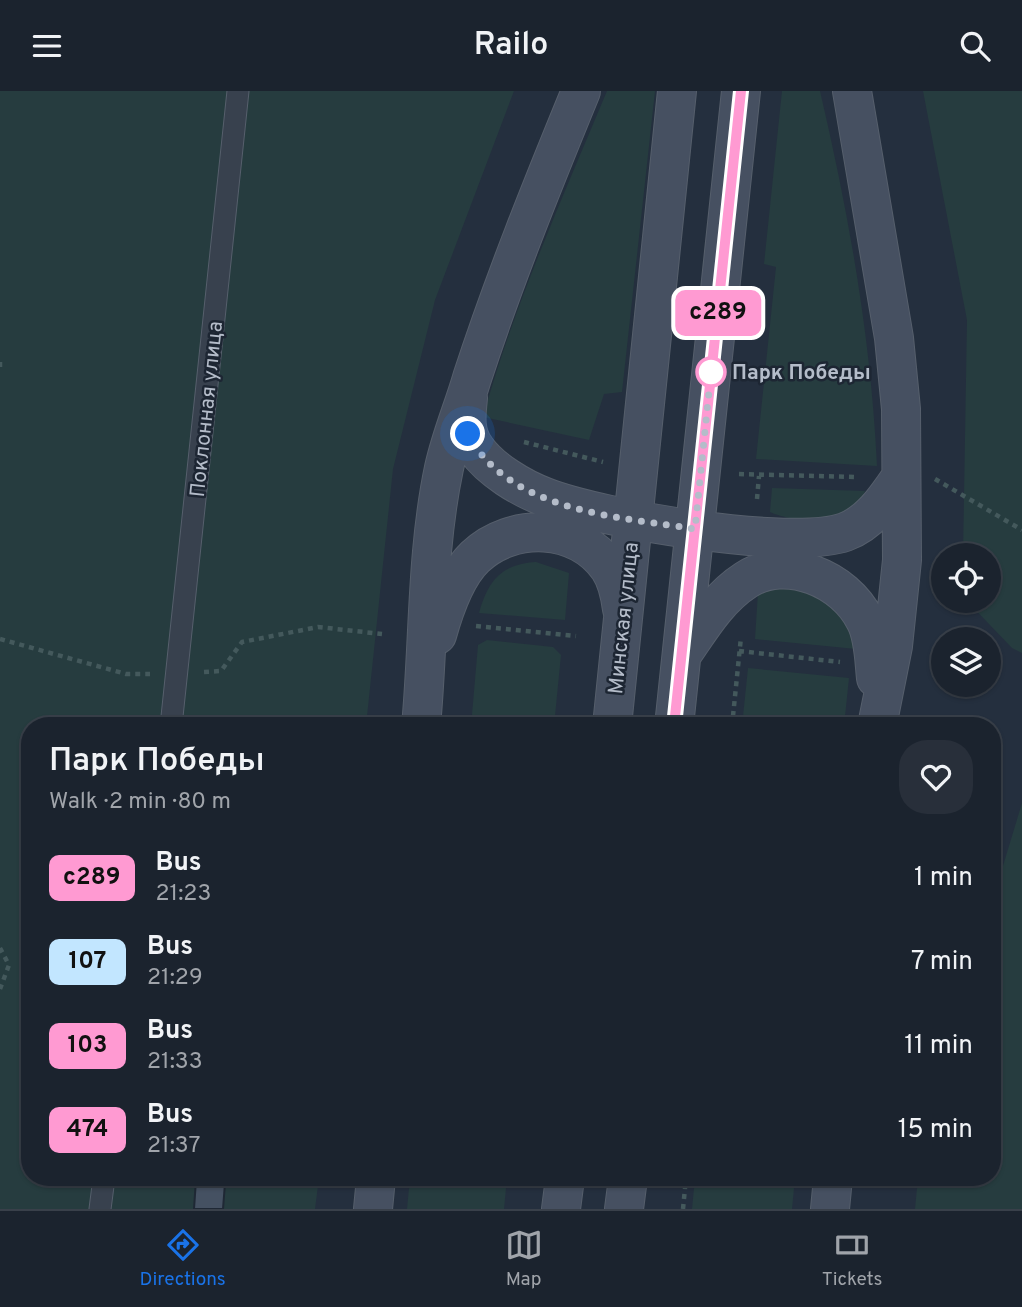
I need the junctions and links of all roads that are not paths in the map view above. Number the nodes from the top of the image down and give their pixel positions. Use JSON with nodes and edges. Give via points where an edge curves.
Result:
{"nodes":[{"id":1,"x":238,"y":91,"type":"edge"},
{"id":2,"x":581,"y":91,"type":"edge"},
{"id":3,"x":677,"y":91,"type":"edge"},
{"id":4,"x":741,"y":91,"type":"edge"},
{"id":5,"x":852,"y":91,"type":"edge"},
{"id":6,"x":469,"y":390,"type":"junction"},
{"id":7,"x":884,"y":477,"type":"junction"},
{"id":8,"x":634,"y":519,"type":"junction"},
{"id":9,"x":695,"y":529,"type":"junction"},
{"id":10,"x":623,"y":618,"type":"junction"},
{"id":11,"x":682,"y":655,"type":"junction"},
{"id":12,"x":425,"y":677,"type":"junction"},
{"id":13,"x":172,"y":717,"type":"edge"},
{"id":14,"x":422,"y":717,"type":"edge"},
{"id":15,"x":613,"y":717,"type":"edge"},
{"id":16,"x":675,"y":717,"type":"edge"},
{"id":17,"x":878,"y":717,"type":"edge"},
{"id":18,"x":878,"y":717,"type":"edge"},
{"id":19,"x":103,"y":1186,"type":"edge"},
{"id":20,"x":375,"y":1186,"type":"edge"},
{"id":21,"x":564,"y":1186,"type":"edge"},
{"id":22,"x":627,"y":1186,"type":"edge"},
{"id":23,"x":832,"y":1186,"type":"edge"},
{"id":24,"x":100,"y":1209,"type":"edge"},
{"id":25,"x":373,"y":1209,"type":"edge"},
{"id":26,"x":561,"y":1209,"type":"edge"},
{"id":27,"x":624,"y":1209,"type":"edge"},
{"id":28,"x":830,"y":1209,"type":"edge"}],
"edges":[{"from":1,"to":13,"type":"lane","name":"Поклонная улица"},
{"from":2,"to":6,"type":"main road","via":[[499,296]]},
{"from":3,"to":8,"type":"main road","name":"Минская улица"},
{"from":4,"to":9,"type":"main road"},
{"from":5,"to":7,"type":"main road","via":[[894,338],[901,409]]},
{"from":6,"to":8,"type":"main road","via":[[468,434],[491,465],[544,497]]},
{"from":6,"to":12,"type":"main road","via":[[454,424],[443,472],[427,602]]},
{"from":7,"to":9,"type":"main road","via":[[865,520],[842,533],[816,538]]},
{"from":7,"to":17,"type":"main road","via":[[902,561],[893,646]]},
{"from":8,"to":9,"type":"main road"},
{"from":8,"to":10,"type":"main road","name":"Минская улица"},
{"from":9,"to":11,"type":"main road"},
{"from":10,"to":12,"type":"main road","via":[[618,588],[608,567],[589,548],[544,531],[514,533],[473,559],[440,623]]},
{"from":10,"to":15,"type":"main road","name":"Минская улица"},
{"from":11,"to":16,"type":"main road"},
{"from":11,"to":18,"type":"main road","via":[[720,602],[747,579],[774,570],[800,571],[827,580],[850,597],[866,621],[874,655]]},
{"from":12,"to":14,"type":"main road"},
{"from":19,"to":24,"type":"lane"},
{"from":20,"to":25,"type":"main road"},
{"from":21,"to":26,"type":"main road"},
{"from":22,"to":27,"type":"main road"},
{"from":23,"to":28,"type":"main road"}]}
